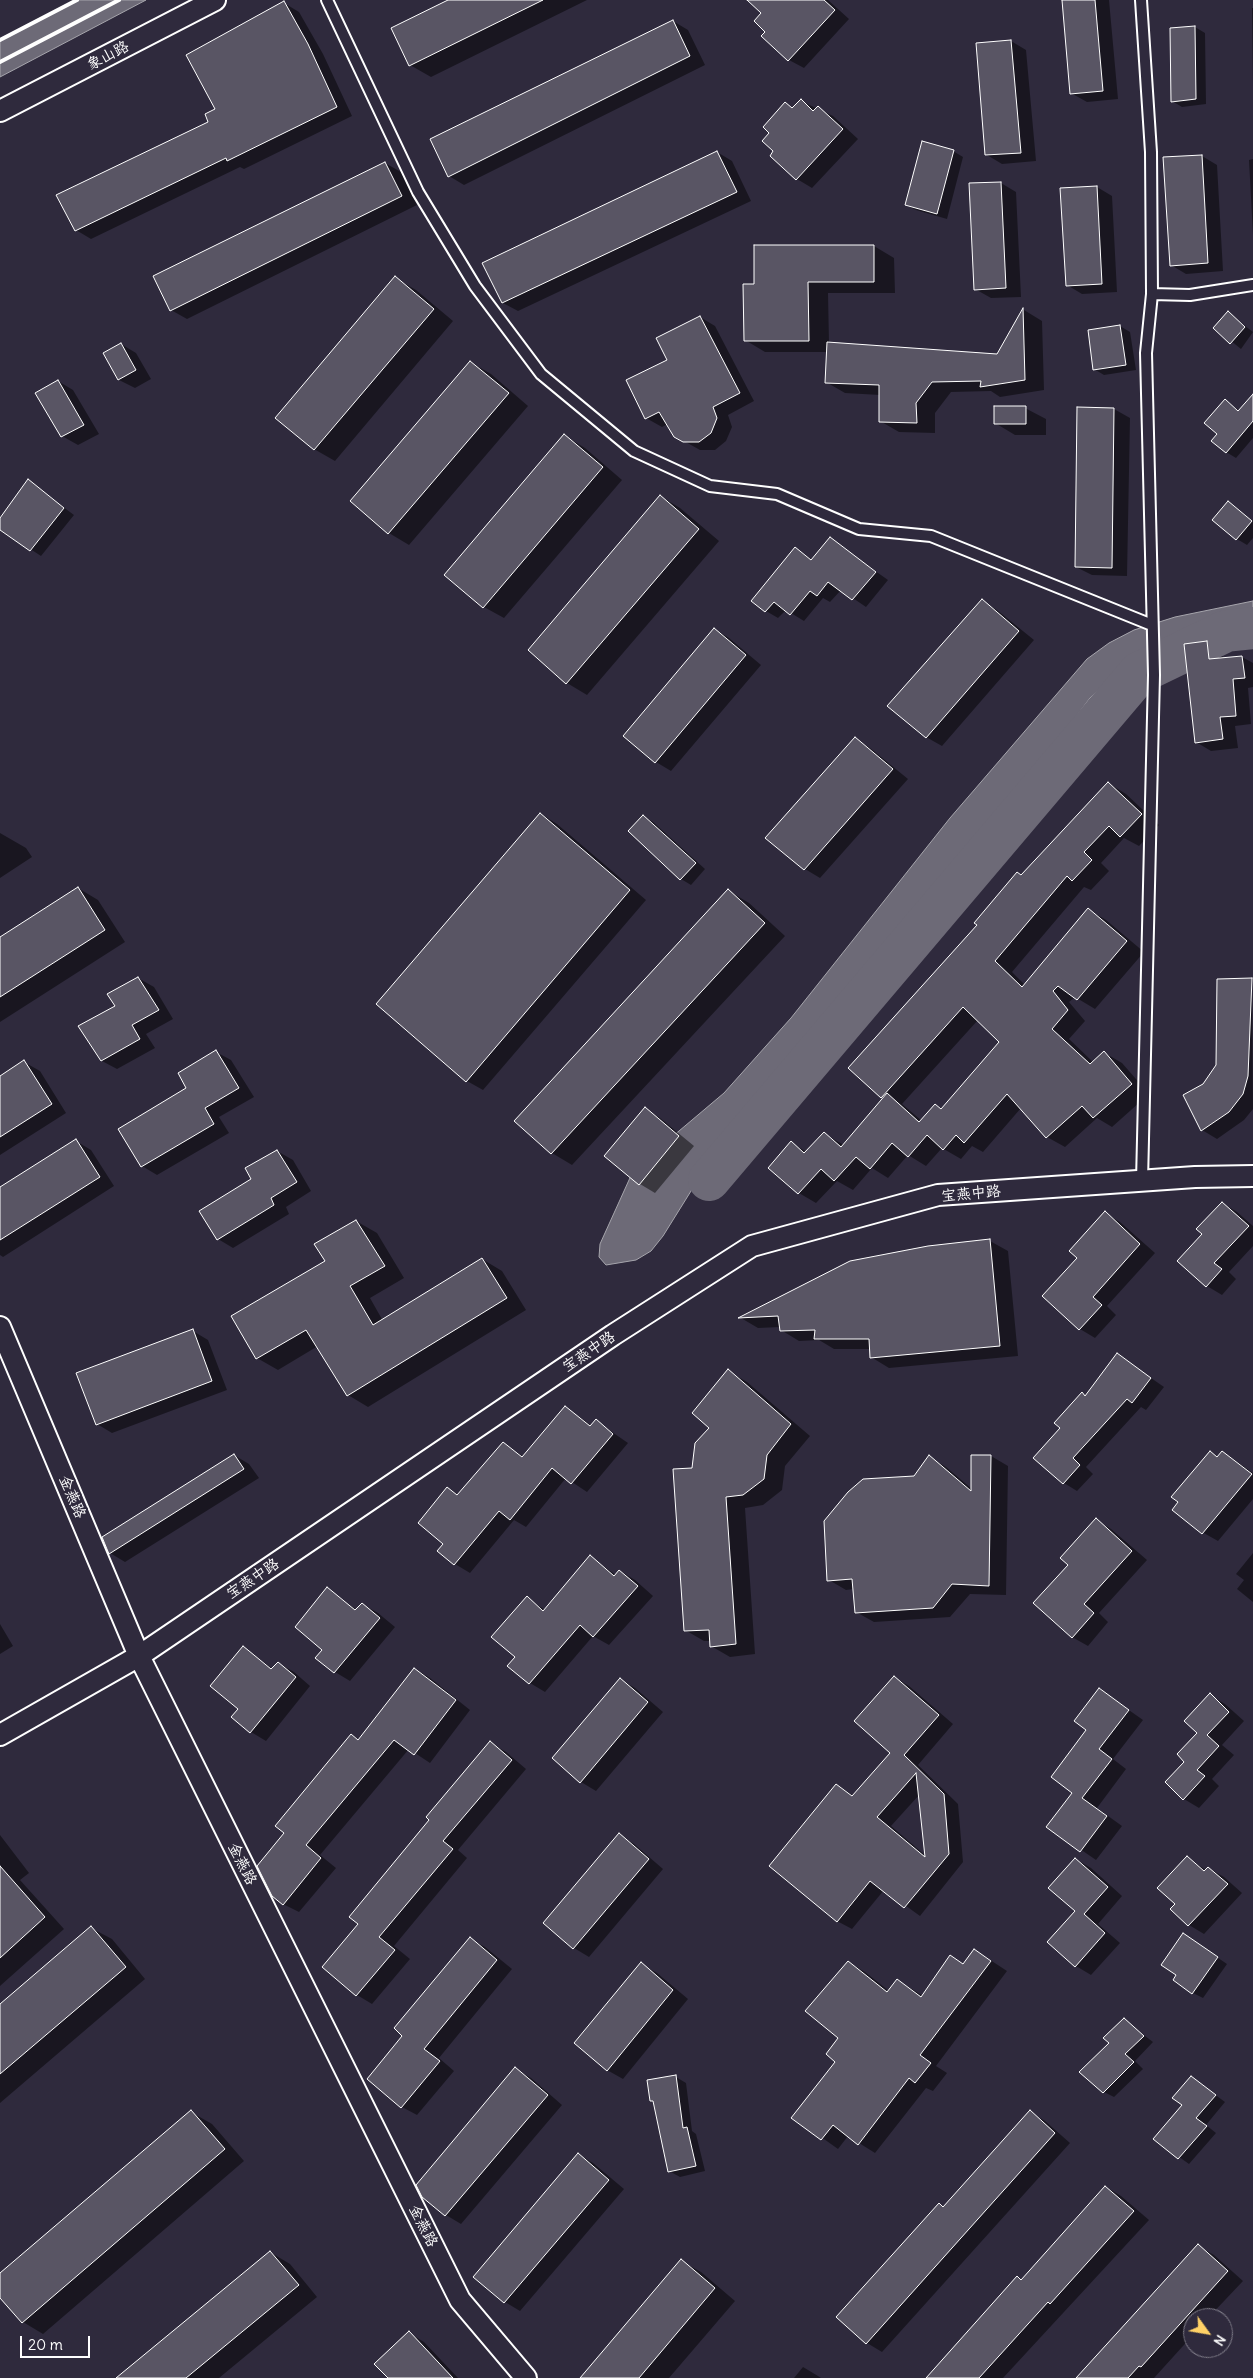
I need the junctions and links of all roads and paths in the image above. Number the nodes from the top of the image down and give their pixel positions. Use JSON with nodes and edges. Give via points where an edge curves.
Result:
{"nodes":[{"id":1,"x":214,"y":0,"type":"edge"},
{"id":2,"x":326,"y":0,"type":"edge"},
{"id":3,"x":1141,"y":0,"type":"edge"},
{"id":4,"x":0,"y":111,"type":"edge"},
{"id":5,"x":1253,"y":285,"type":"edge"},
{"id":6,"x":1152,"y":294,"type":"junction"},
{"id":7,"x":1152,"y":626,"type":"junction"},
{"id":8,"x":1253,"y":1176,"type":"edge"},
{"id":9,"x":1142,"y":1181,"type":"junction"},
{"id":10,"x":0,"y":1326,"type":"edge"},
{"id":11,"x":139,"y":1656,"type":"junction"},
{"id":12,"x":0,"y":1735,"type":"edge"},
{"id":13,"x":526,"y":2378,"type":"edge"}],
"edges":[{"from":1,"to":4,"type":"street","name":"象山路"},
{"from":2,"to":7,"type":"lane","via":[[418,192],[475,286],[541,374],[634,451],[710,486],[777,494],[858,529],[931,536]]},
{"from":3,"to":6,"type":"lane","via":[[1151,152]]},
{"from":5,"to":6,"type":"lane","via":[[1190,295]]},
{"from":6,"to":7,"type":"lane","via":[[1146,353]]},
{"from":7,"to":9,"type":"lane","via":[[1154,675]]},
{"from":8,"to":9,"type":"street","name":"宝燕中路"},
{"from":9,"to":11,"type":"street","name":"宝燕中路","via":[[938,1195],[752,1246],[614,1335]]},
{"from":10,"to":11,"type":"street","name":"金燕路"},
{"from":11,"to":12,"type":"street","name":"宝燕中路"},
{"from":11,"to":13,"type":"street","name":"金燕路","via":[[460,2300]]}]}
